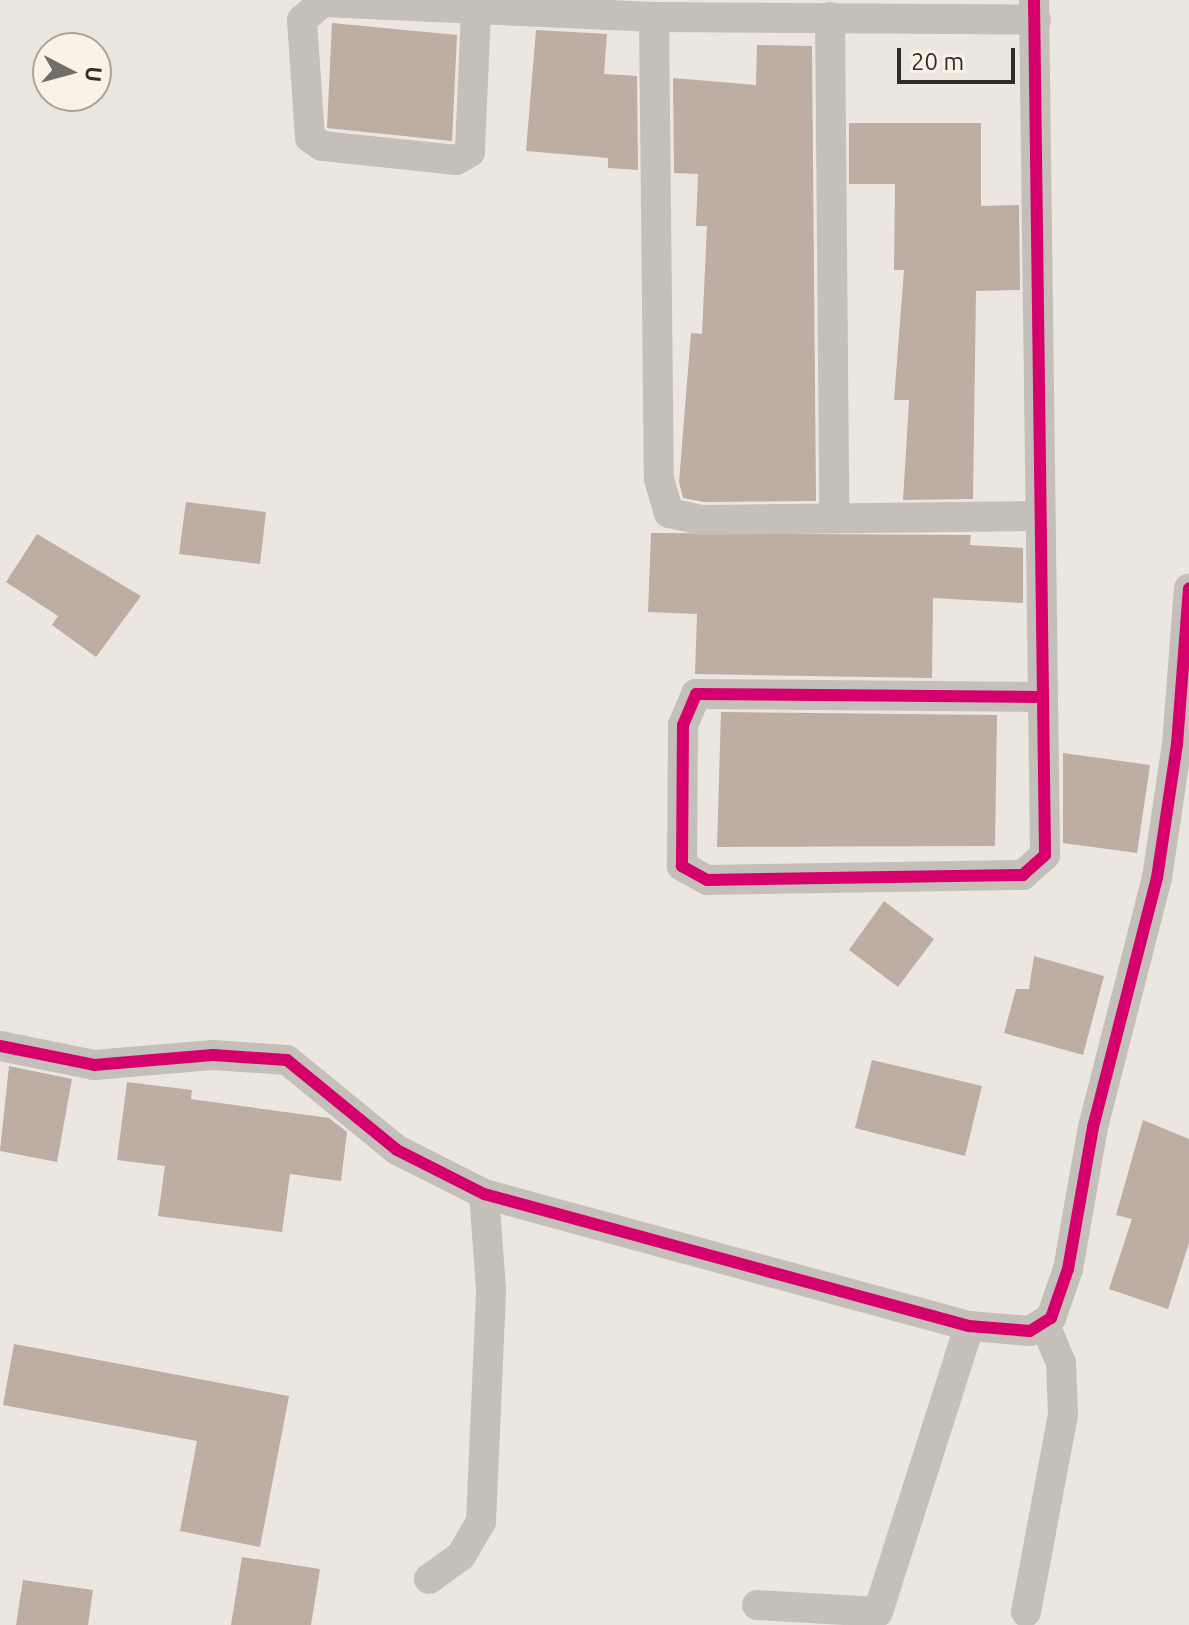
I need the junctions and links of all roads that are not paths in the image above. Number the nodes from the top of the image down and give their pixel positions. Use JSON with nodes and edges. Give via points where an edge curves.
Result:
{"nodes":[{"id":1,"x":1035,"y":10,"type":"edge"},
{"id":2,"x":476,"y":12,"type":"junction"},
{"id":3,"x":654,"y":17,"type":"junction"},
{"id":4,"x":830,"y":17,"type":"junction"},
{"id":5,"x":834,"y":515,"type":"junction"},
{"id":6,"x":1039,"y":516,"type":"junction"},
{"id":7,"x":1189,"y":588,"type":"edge"},
{"id":8,"x":1041,"y":697,"type":"junction"},
{"id":9,"x":0,"y":1046,"type":"edge"},
{"id":10,"x":484,"y":1194,"type":"junction"},
{"id":11,"x":1045,"y":1325,"type":"junction"},
{"id":12,"x":969,"y":1326,"type":"junction"},
{"id":13,"x":429,"y":1579,"type":"dead end"},
{"id":14,"x":757,"y":1605,"type":"dead end"},
{"id":15,"x":1026,"y":1612,"type":"dead end"}],
"edges":[{"from":1,"to":4,"type":"street"},
{"from":1,"to":6,"type":"street"},
{"from":2,"to":2,"type":"street","via":[[323,2],[308,7],[303,35],[310,138],[322,146],[456,160],[470,152]]},
{"from":2,"to":3,"type":"street"},
{"from":3,"to":4,"type":"street"},
{"from":3,"to":5,"type":"street","via":[[662,501],[679,518]]},
{"from":4,"to":5,"type":"street"},
{"from":5,"to":6,"type":"street"},
{"from":6,"to":8,"type":"street"},
{"from":7,"to":11,"type":"street","via":[[1167,827],[1093,1127],[1068,1269]]},
{"from":8,"to":8,"type":"street","via":[[1047,842],[1031,873],[707,880],[682,866],[683,725],[696,694]]},
{"from":9,"to":10,"type":"street","via":[[94,1065],[213,1055],[287,1060],[397,1150]]},
{"from":10,"to":12,"type":"street"},
{"from":10,"to":13,"type":"street","via":[[491,1289],[481,1522],[461,1556]]},
{"from":11,"to":12,"type":"street","via":[[1030,1331]]},
{"from":11,"to":15,"type":"street","via":[[1061,1363],[1063,1414]]},
{"from":12,"to":14,"type":"street","via":[[878,1612]]}]}
